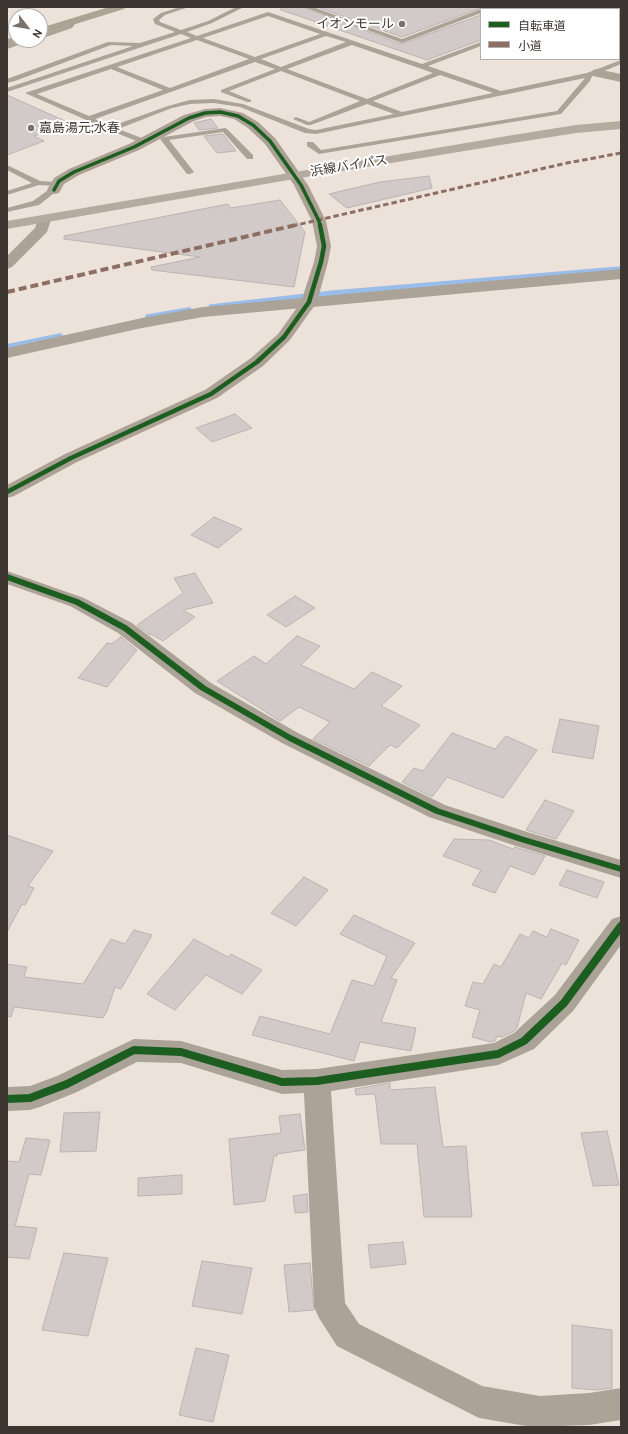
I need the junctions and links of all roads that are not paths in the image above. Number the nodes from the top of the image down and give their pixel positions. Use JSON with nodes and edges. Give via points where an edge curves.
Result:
{"nodes":[{"id":1,"x":120,"y":7,"type":"edge"},
{"id":2,"x":186,"y":7,"type":"edge"},
{"id":3,"x":241,"y":7,"type":"edge"},
{"id":4,"x":308,"y":7,"type":"edge"},
{"id":5,"x":480,"y":11,"type":"edge"},
{"id":6,"x":74,"y":21,"type":"junction"},
{"id":7,"x":48,"y":29,"type":"edge"},
{"id":8,"x":179,"y":32,"type":"junction"},
{"id":9,"x":48,"y":34,"type":"edge"},
{"id":10,"x":326,"y":34,"type":"junction"},
{"id":11,"x":197,"y":38,"type":"junction"},
{"id":12,"x":350,"y":42,"type":"junction"},
{"id":13,"x":142,"y":44,"type":"junction"},
{"id":14,"x":480,"y":44,"type":"edge"},
{"id":15,"x":95,"y":60,"type":"junction"},
{"id":16,"x":255,"y":60,"type":"junction"},
{"id":17,"x":621,"y":62,"type":"edge"},
{"id":18,"x":112,"y":67,"type":"junction"},
{"id":19,"x":421,"y":67,"type":"junction"},
{"id":20,"x":279,"y":69,"type":"junction"},
{"id":21,"x":438,"y":73,"type":"junction"},
{"id":22,"x":593,"y":74,"type":"junction"},
{"id":23,"x":621,"y":78,"type":"edge"},
{"id":24,"x":7,"y":81,"type":"edge"},
{"id":25,"x":15,"y":87,"type":"junction"},
{"id":26,"x":7,"y":90,"type":"edge"},
{"id":27,"x":170,"y":90,"type":"junction"},
{"id":28,"x":31,"y":94,"type":"junction"},
{"id":29,"x":501,"y":94,"type":"junction"},
{"id":30,"x":367,"y":102,"type":"junction"},
{"id":31,"x":401,"y":114,"type":"junction"},
{"id":32,"x":88,"y":119,"type":"junction"},
{"id":33,"x":621,"y":125,"type":"edge"},
{"id":34,"x":111,"y":129,"type":"junction"},
{"id":35,"x":621,"y":134,"type":"edge"},
{"id":36,"x":154,"y":139,"type":"junction"},
{"id":37,"x":310,"y":144,"type":"dead end"},
{"id":38,"x":250,"y":157,"type":"dead end"},
{"id":39,"x":7,"y":168,"type":"edge"},
{"id":40,"x":190,"y":172,"type":"dead end"},
{"id":41,"x":297,"y":180,"type":"junction"},
{"id":42,"x":39,"y":183,"type":"junction"},
{"id":43,"x":56,"y":187,"type":"junction"},
{"id":44,"x":7,"y":193,"type":"edge"},
{"id":45,"x":7,"y":210,"type":"edge"},
{"id":46,"x":43,"y":224,"type":"junction"},
{"id":47,"x":7,"y":225,"type":"edge"},
{"id":48,"x":7,"y":233,"type":"edge"},
{"id":49,"x":7,"y":264,"type":"edge"},
{"id":50,"x":621,"y":274,"type":"edge"},
{"id":51,"x":310,"y":302,"type":"junction"},
{"id":52,"x":7,"y":353,"type":"edge"},
{"id":53,"x":7,"y":492,"type":"edge"},
{"id":54,"x":7,"y":577,"type":"edge"},
{"id":55,"x":621,"y":869,"type":"edge"},
{"id":56,"x":621,"y":926,"type":"edge"},
{"id":57,"x":317,"y":1081,"type":"junction"},
{"id":58,"x":7,"y":1099,"type":"edge"},
{"id":59,"x":621,"y":1404,"type":"edge"},
{"id":60,"x":589,"y":1418,"type":"edge"}],
"edges":[{"from":1,"to":6,"type":"main road"},
{"from":2,"to":8,"type":"lane","via":[[163,14],[156,19],[157,23]]},
{"from":3,"to":8,"type":"lane","via":[[210,22]]},
{"from":4,"to":5,"type":"lane","via":[[402,41]]},
{"from":6,"to":7,"type":"main road"},
{"from":6,"to":9,"type":"lane","via":[[70,27]]},
{"from":8,"to":11,"type":"lane"},
{"from":8,"to":13,"type":"lane"},
{"from":10,"to":11,"type":"lane","via":[[268,14]]},
{"from":10,"to":12,"type":"lane"},
{"from":10,"to":16,"type":"lane"},
{"from":11,"to":16,"type":"lane"},
{"from":11,"to":18,"type":"lane"},
{"from":12,"to":19,"type":"lane"},
{"from":12,"to":20,"type":"lane"},
{"from":13,"to":15,"type":"lane"},
{"from":13,"to":24,"type":"lane","via":[[110,44]]},
{"from":14,"to":19,"type":"lane"},
{"from":15,"to":18,"type":"lane"},
{"from":15,"to":25,"type":"lane"},
{"from":16,"to":20,"type":"lane"},
{"from":16,"to":27,"type":"lane"},
{"from":17,"to":22,"type":"lane"},
{"from":18,"to":27,"type":"lane"},
{"from":18,"to":28,"type":"lane"},
{"from":19,"to":21,"type":"lane"},
{"from":20,"to":30,"type":"lane"},
{"from":20,"to":30,"type":"lane","via":[[223,91],[309,124]]},
{"from":21,"to":29,"type":"lane"},
{"from":21,"to":30,"type":"lane"},
{"from":22,"to":23,"type":"street"},
{"from":22,"to":29,"type":"lane"},
{"from":22,"to":37,"type":"lane","via":[[559,113],[319,152]]},
{"from":25,"to":26,"type":"lane"},
{"from":25,"to":28,"type":"lane"},
{"from":27,"to":32,"type":"lane"},
{"from":28,"to":32,"type":"lane"},
{"from":29,"to":31,"type":"lane"},
{"from":30,"to":31,"type":"lane"},
{"from":31,"to":34,"type":"lane","via":[[316,132],[241,105],[214,101],[190,102]]},
{"from":32,"to":34,"type":"lane"},
{"from":33,"to":41,"type":"highway","name":"浜線バイパス","via":[[576,129]]},
{"from":34,"to":36,"type":"lane"},
{"from":35,"to":41,"type":"highway","name":"浜線バイパス"},
{"from":36,"to":38,"type":"lane","via":[[224,130]]},
{"from":36,"to":40,"type":"lane"},
{"from":36,"to":41,"type":"street","via":[[189,118],[205,113],[220,112],[238,116],[253,125],[270,141]]},
{"from":36,"to":43,"type":"street","via":[[74,172]]},
{"from":39,"to":42,"type":"lane"},
{"from":41,"to":46,"type":"highway","name":"浜線バイパス"},
{"from":41,"to":51,"type":"street","via":[[319,221],[324,246]]},
{"from":42,"to":43,"type":"lane"},
{"from":42,"to":44,"type":"lane"},
{"from":43,"to":45,"type":"lane","via":[[36,203]]},
{"from":46,"to":47,"type":"highway","name":"浜線バイパス"},
{"from":46,"to":48,"type":"highway","name":"浜線バイパス"},
{"from":46,"to":49,"type":"street"},
{"from":50,"to":51,"type":"street"},
{"from":51,"to":52,"type":"street","via":[[203,312]]},
{"from":51,"to":53,"type":"street","via":[[284,337],[256,362],[211,394],[71,458]]},
{"from":54,"to":55,"type":"street","via":[[84,606],[125,628],[210,692],[290,738],[438,811]]},
{"from":56,"to":57,"type":"street","via":[[564,1003],[524,1041],[498,1054]]},
{"from":57,"to":58,"type":"street","via":[[282,1082],[181,1052],[134,1050],[60,1087],[30,1098]]},
{"from":57,"to":60,"type":"street","via":[[330,1307],[348,1335],[480,1402]]},
{"from":59,"to":60,"type":"street"}]}
